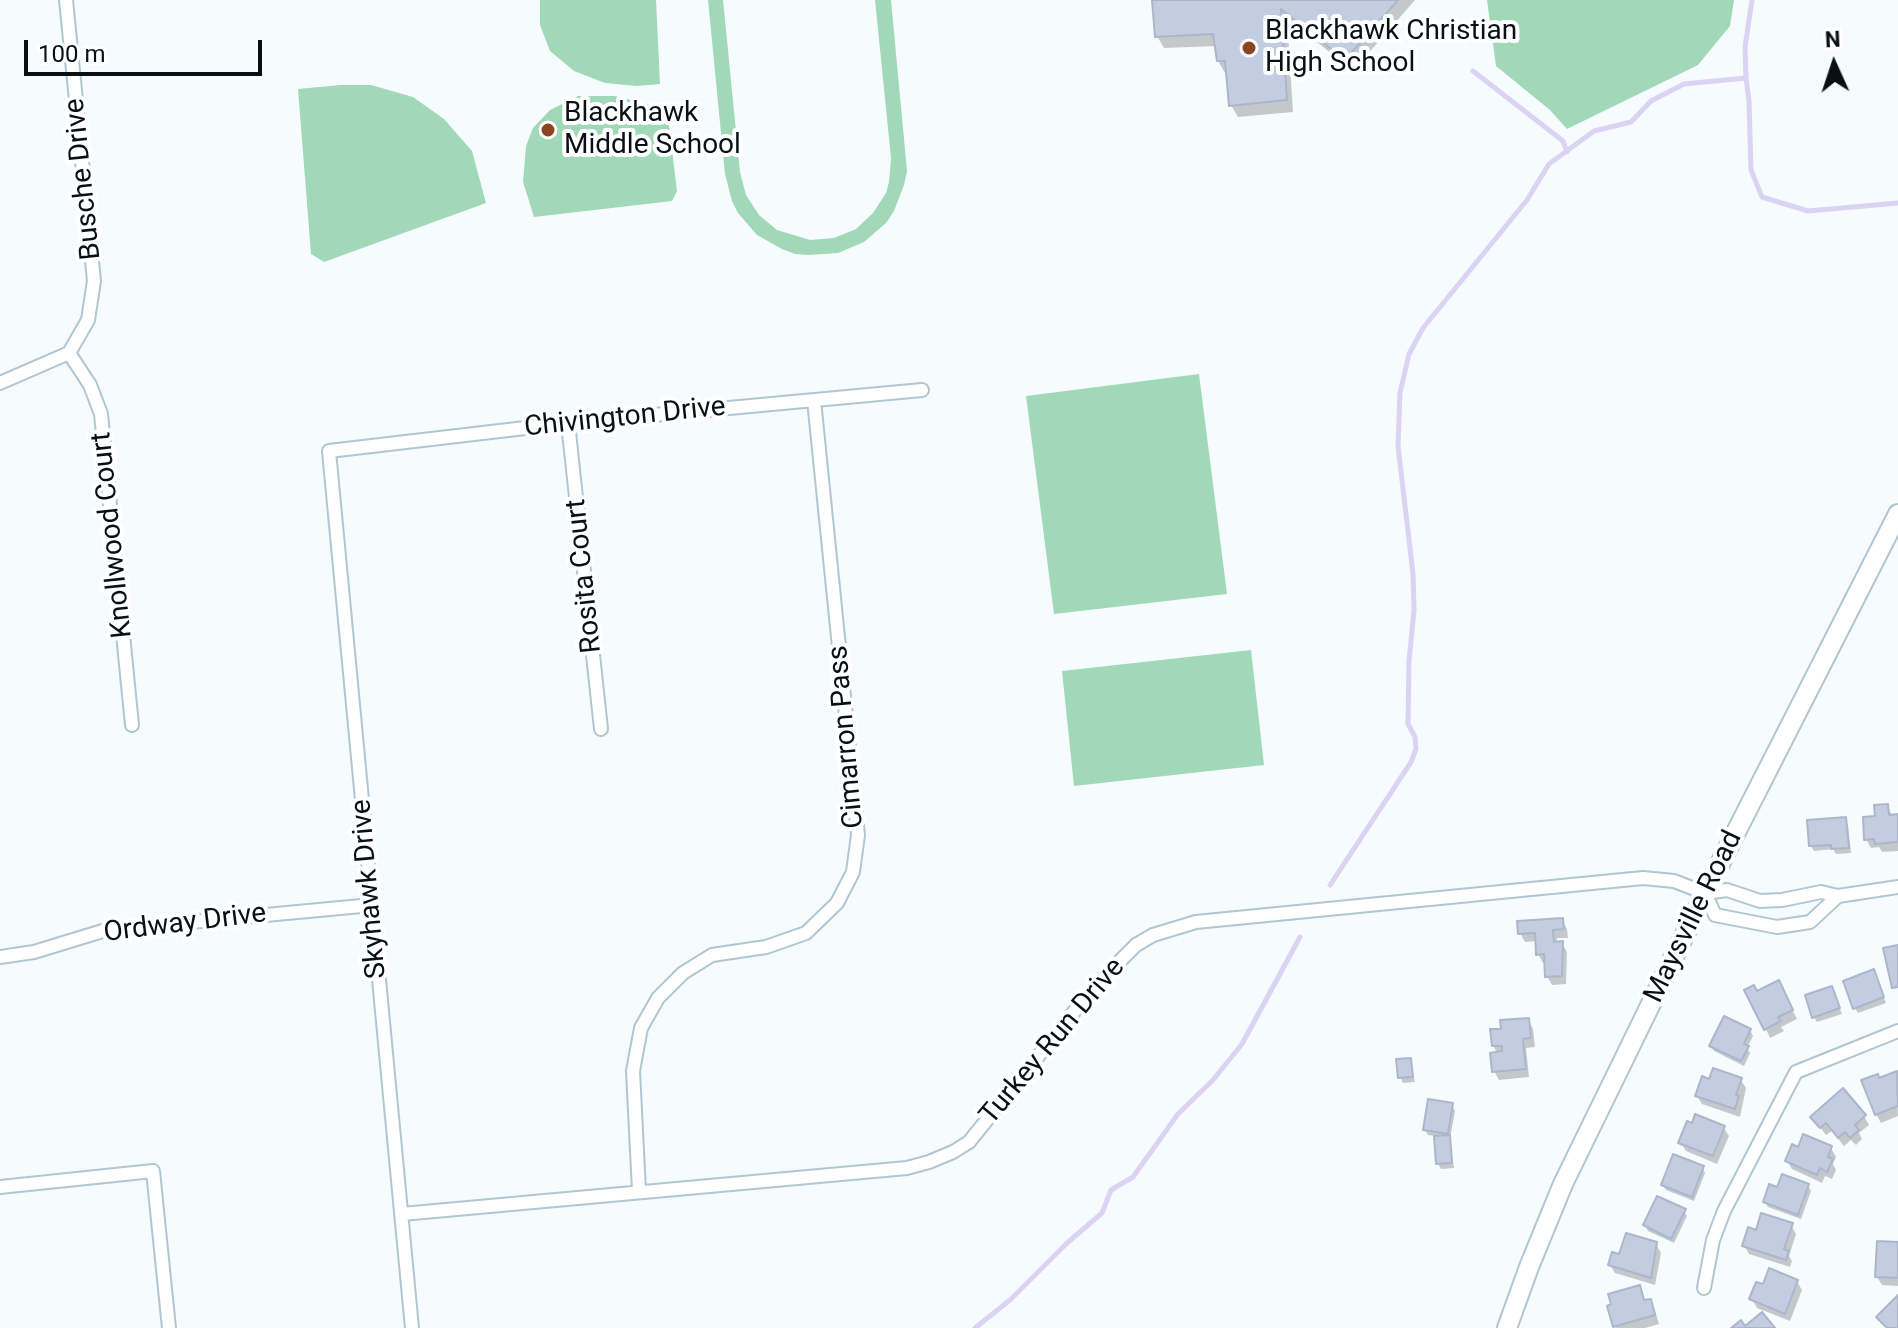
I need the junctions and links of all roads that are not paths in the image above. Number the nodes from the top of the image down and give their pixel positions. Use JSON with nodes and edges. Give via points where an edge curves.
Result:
{"nodes":[{"id":1,"x":66,"y":0,"type":"edge"},
{"id":2,"x":69,"y":353,"type":"junction"},
{"id":3,"x":0,"y":383,"type":"edge"},
{"id":4,"x":922,"y":390,"type":"dead end"},
{"id":5,"x":814,"y":400,"type":"junction"},
{"id":6,"x":568,"y":423,"type":"junction"},
{"id":7,"x":329,"y":451,"type":"joint"},
{"id":8,"x":1898,"y":514,"type":"edge"},
{"id":9,"x":132,"y":725,"type":"dead end"},
{"id":10,"x":601,"y":729,"type":"dead end"},
{"id":11,"x":1898,"y":887,"type":"edge"},
{"id":12,"x":1705,"y":893,"type":"junction"},
{"id":13,"x":1838,"y":896,"type":"junction"},
{"id":14,"x":372,"y":905,"type":"junction"},
{"id":15,"x":0,"y":957,"type":"edge"},
{"id":16,"x":1898,"y":1031,"type":"edge"},
{"id":17,"x":0,"y":1187,"type":"edge"},
{"id":18,"x":639,"y":1191,"type":"junction"},
{"id":19,"x":402,"y":1214,"type":"junction"},
{"id":20,"x":1704,"y":1288,"type":"dead end"},
{"id":21,"x":169,"y":1328,"type":"edge"},
{"id":22,"x":412,"y":1328,"type":"edge"},
{"id":23,"x":1507,"y":1328,"type":"edge"}],
"edges":[{"from":1,"to":2,"type":"street","name":"Busche Drive","via":[[94,281],[88,320]]},
{"from":2,"to":3,"type":"street"},
{"from":2,"to":9,"type":"street","name":"Knollwood Court","via":[[101,414]]},
{"from":4,"to":5,"type":"street","name":"Chivington Drive"},
{"from":5,"to":6,"type":"street","name":"Chivington Drive"},
{"from":5,"to":18,"type":"street","name":"Cimarron Pass","via":[[858,835],[853,872],[837,903],[806,933],[766,947],[712,955],[658,998],[641,1028],[633,1071]]},
{"from":6,"to":7,"type":"street","name":"Chivington Drive"},
{"from":6,"to":10,"type":"street","name":"Rosita Court"},
{"from":7,"to":14,"type":"street","name":"Skyhawk Drive"},
{"from":8,"to":12,"type":"main road","name":"Maysville Road"},
{"from":11,"to":13,"type":"street"},
{"from":12,"to":13,"type":"street","via":[[1727,890],[1760,901],[1821,892]]},
{"from":12,"to":13,"type":"street","via":[[1715,915],[1777,927],[1810,922]]},
{"from":12,"to":18,"type":"street","name":"Turkey Run Drive","via":[[1674,881],[1643,878],[1196,922],[1153,935],[1122,958],[982,1128],[953,1152],[907,1168]]},
{"from":12,"to":23,"type":"main road","name":"Maysville Road","via":[[1549,1215]]},
{"from":14,"to":15,"type":"street","name":"Ordway Drive","via":[[106,930]]},
{"from":14,"to":19,"type":"street","name":"Skyhawk Drive"},
{"from":16,"to":20,"type":"street","via":[[1796,1072],[1724,1211]]},
{"from":17,"to":21,"type":"street","via":[[153,1171]]},
{"from":18,"to":19,"type":"street","name":"Turkey Run Drive"},
{"from":19,"to":22,"type":"street","name":"Skyhawk Drive"}]}
